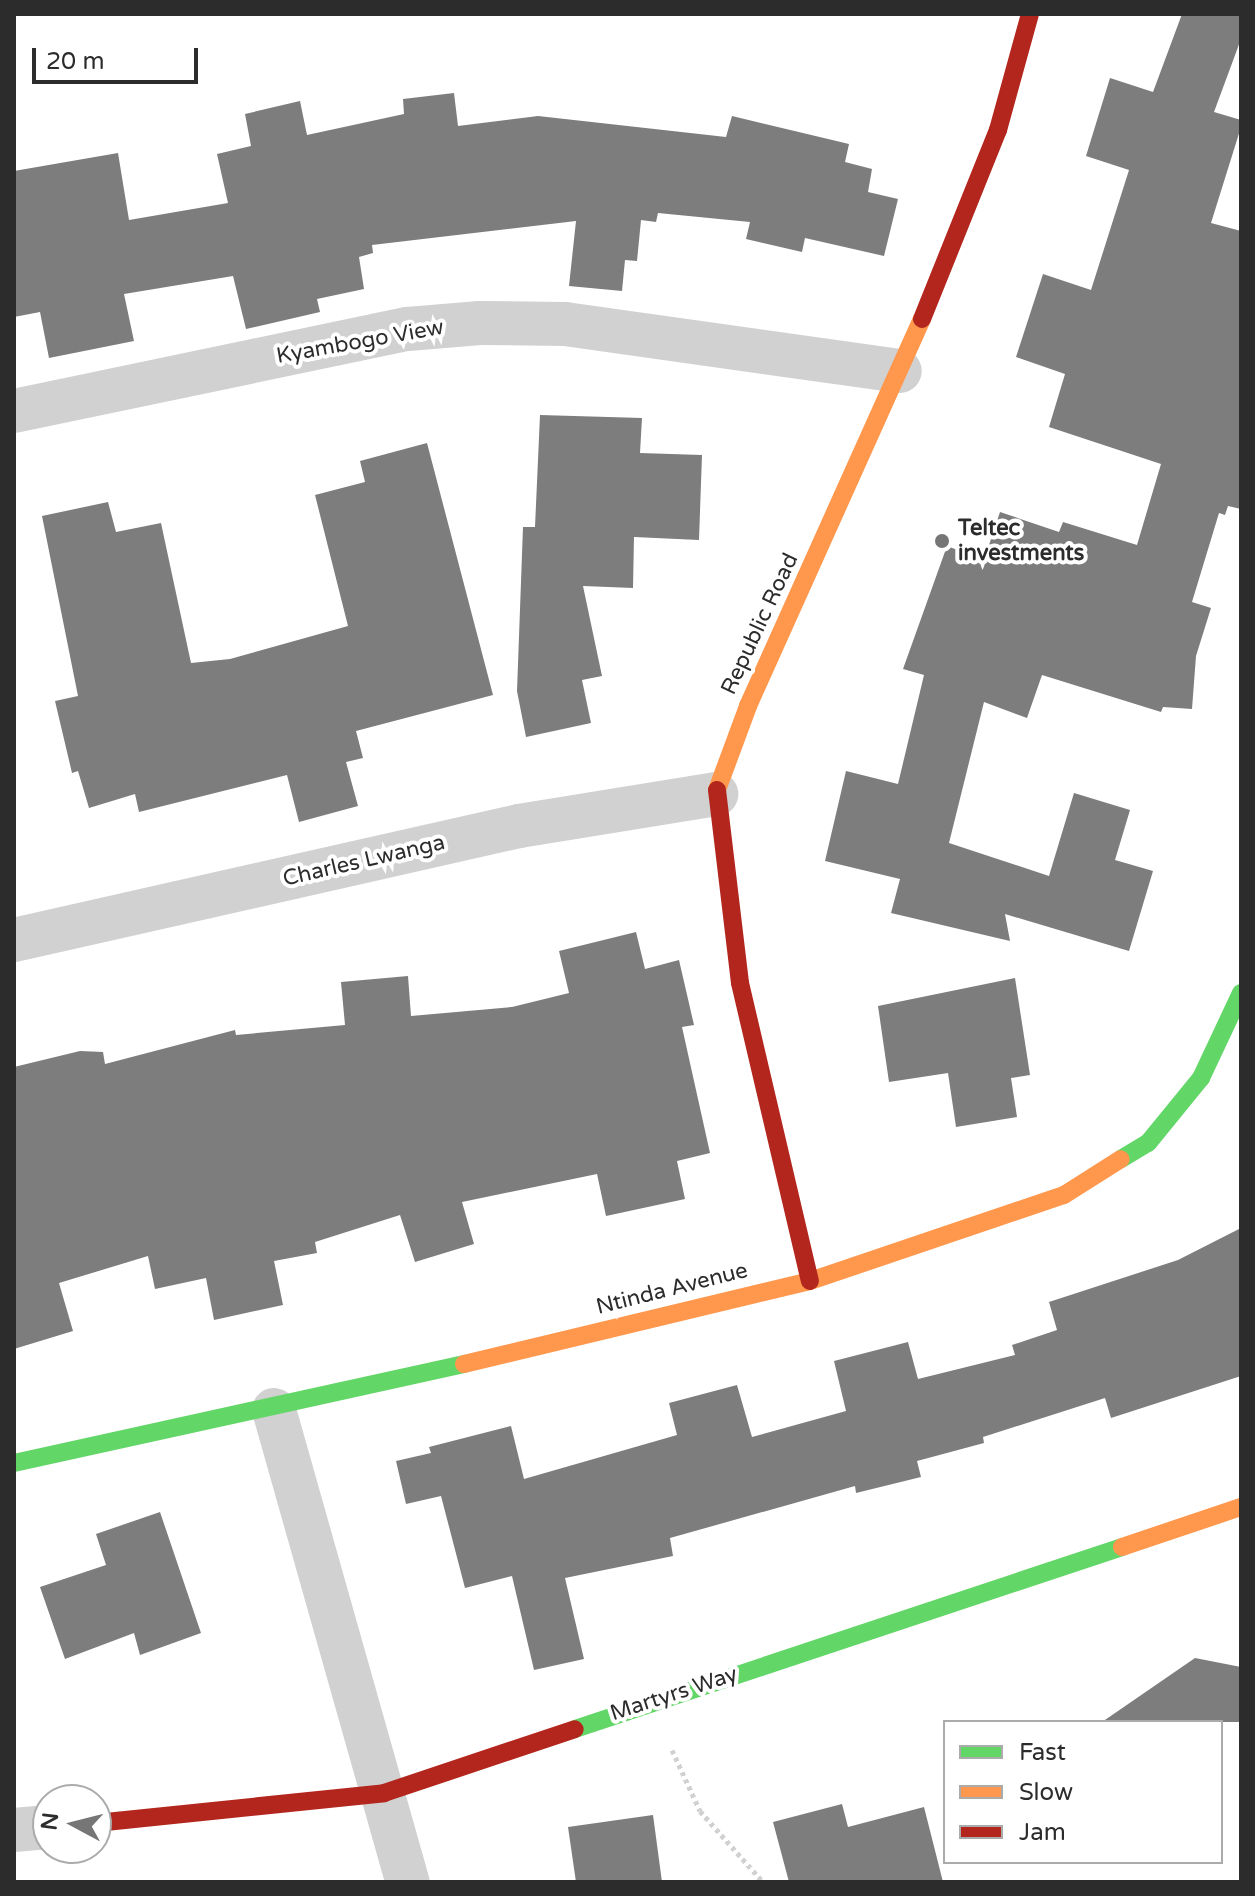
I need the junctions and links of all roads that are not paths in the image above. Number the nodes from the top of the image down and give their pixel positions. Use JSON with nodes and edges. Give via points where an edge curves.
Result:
{"nodes":[{"id":1,"x":1030,"y":14,"type":"edge"},
{"id":2,"x":900,"y":371,"type":"junction"},
{"id":3,"x":14,"y":411,"type":"edge"},
{"id":4,"x":716,"y":794,"type":"junction"},
{"id":5,"x":14,"y":940,"type":"edge"},
{"id":6,"x":1241,"y":993,"type":"edge"},
{"id":7,"x":810,"y":1281,"type":"junction"},
{"id":8,"x":274,"y":1410,"type":"junction"},
{"id":9,"x":14,"y":1463,"type":"edge"},
{"id":10,"x":1241,"y":1507,"type":"edge"},
{"id":11,"x":384,"y":1793,"type":"junction"},
{"id":12,"x":112,"y":1821,"type":"edge"},
{"id":13,"x":408,"y":1882,"type":"edge"}],
"edges":[{"from":1,"to":2,"type":"street","name":"Republic Road","via":[[998,130]]},
{"from":2,"to":3,"type":"street","name":"Kyambogo View","via":[[565,324],[480,323],[408,329]]},
{"from":2,"to":4,"type":"street","name":"Republic Road","via":[[748,706]]},
{"from":4,"to":5,"type":"street","name":"Charles Lwanga","via":[[519,826]]},
{"from":4,"to":7,"type":"street","name":"Republic Road","via":[[740,983]]},
{"from":6,"to":7,"type":"street","name":"Ntinda Avenue","via":[[1201,1078],[1148,1143],[1064,1195]]},
{"from":7,"to":8,"type":"street","name":"Ntinda Avenue"},
{"from":8,"to":9,"type":"street","name":"Ntinda Avenue"},
{"from":8,"to":11,"type":"street"},
{"from":10,"to":11,"type":"street","name":"Martyrs Way"},
{"from":11,"to":12,"type":"street","name":"Martyrs Way"},
{"from":11,"to":13,"type":"street"}]}
